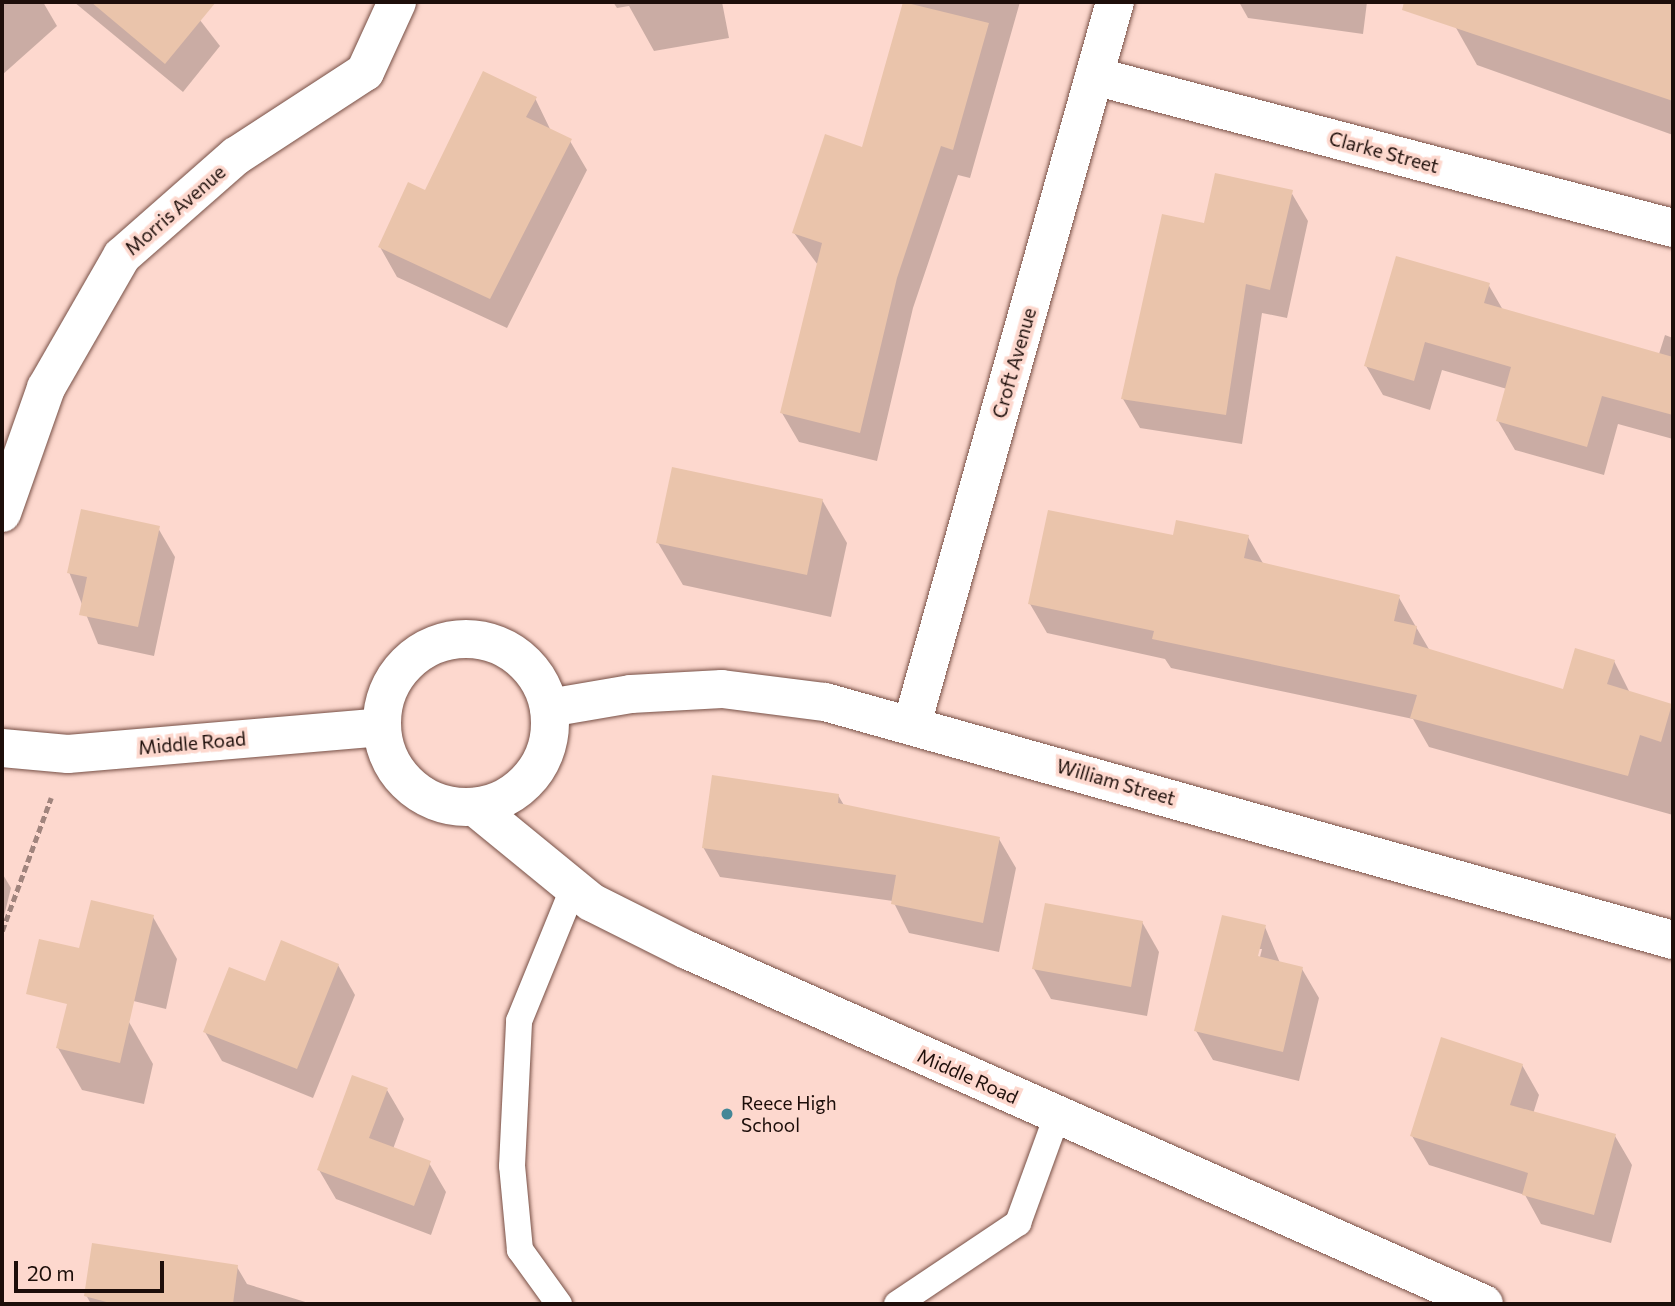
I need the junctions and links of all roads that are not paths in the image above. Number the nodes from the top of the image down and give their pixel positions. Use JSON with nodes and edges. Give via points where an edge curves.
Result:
{"nodes":[{"id":1,"x":397,"y":2,"type":"edge"},
{"id":2,"x":1115,"y":2,"type":"edge"},
{"id":3,"x":1094,"y":76,"type":"junction"},
{"id":4,"x":1673,"y":228,"type":"edge"},
{"id":5,"x":2,"y":513,"type":"edge"},
{"id":6,"x":549,"y":708,"type":"junction"},
{"id":7,"x":912,"y":724,"type":"junction"},
{"id":8,"x":382,"y":727,"type":"junction"},
{"id":9,"x":2,"y":748,"type":"edge"},
{"id":10,"x":475,"y":807,"type":"junction"},
{"id":11,"x":573,"y":889,"type":"junction"},
{"id":12,"x":1673,"y":940,"type":"edge"},
{"id":13,"x":1058,"y":1116,"type":"junction"},
{"id":14,"x":559,"y":1304,"type":"edge"},
{"id":15,"x":897,"y":1304,"type":"edge"},
{"id":16,"x":1484,"y":1304,"type":"edge"}],
"edges":[{"from":1,"to":5,"type":"street","name":"Morris Avenue","via":[[365,72],[236,156],[122,256],[46,388]]},
{"from":2,"to":3,"type":"street","name":"Croft Avenue"},
{"from":3,"to":4,"type":"street","name":"Clarke Street"},
{"from":3,"to":7,"type":"street","name":"Croft Avenue"},
{"from":6,"to":7,"type":"street","name":"William Street","via":[[631,694],[722,689],[825,702]]},
{"from":6,"to":8,"type":"street","via":[[524,662],[500,646],[471,639],[442,643],[408,663],[386,697]]},
{"from":6,"to":10,"type":"street","via":[[548,746],[528,782],[504,799]]},
{"from":7,"to":12,"type":"street","name":"William Street"},
{"from":8,"to":9,"type":"street","name":"Middle Road","via":[[68,754]]},
{"from":8,"to":10,"type":"street","via":[[397,771],[420,794],[446,806]]},
{"from":10,"to":11,"type":"street","name":"Middle Road"},
{"from":11,"to":13,"type":"street","name":"Middle Road","via":[[725,969]]},
{"from":11,"to":14,"type":"lane","via":[[519,1021],[512,1166],[520,1250]]},
{"from":13,"to":15,"type":"lane","via":[[1018,1223]]},
{"from":13,"to":16,"type":"street","name":"Middle Road"}]}
